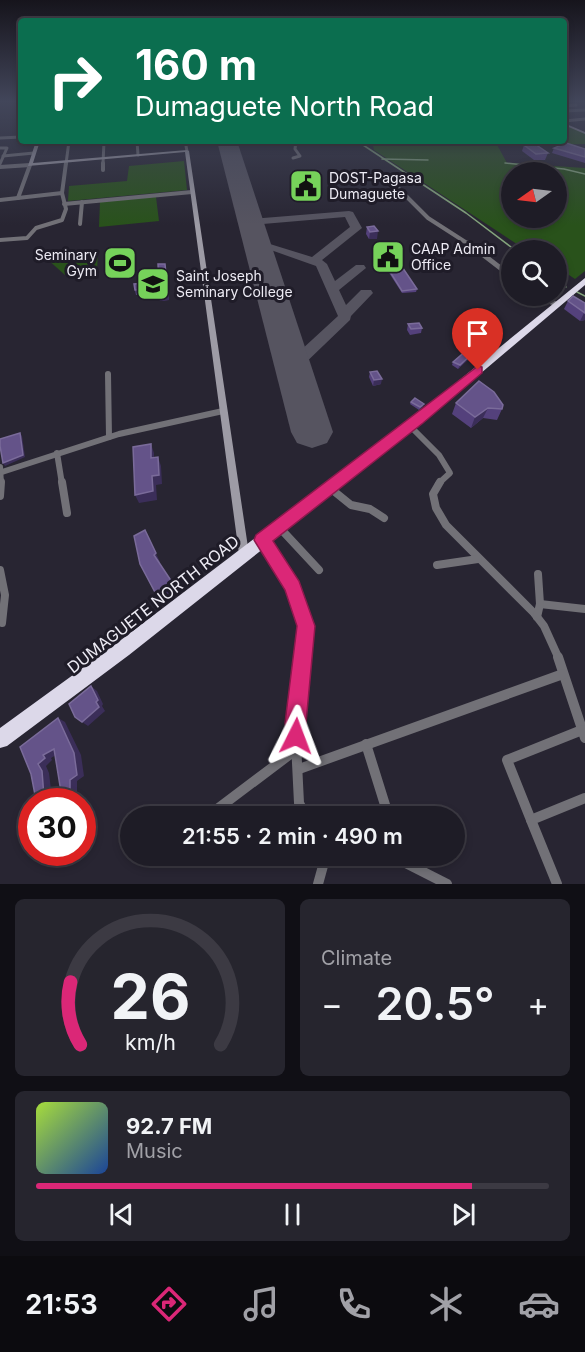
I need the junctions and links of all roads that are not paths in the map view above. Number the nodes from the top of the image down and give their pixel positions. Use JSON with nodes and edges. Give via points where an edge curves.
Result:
{"nodes":[{"id":1,"x":37,"y":144,"type":"edge"},
{"id":2,"x":69,"y":144,"type":"edge"},
{"id":3,"x":104,"y":144,"type":"edge"},
{"id":4,"x":136,"y":144,"type":"edge"},
{"id":5,"x":186,"y":144,"type":"edge"},
{"id":6,"x":296,"y":144,"type":"edge"},
{"id":7,"x":0,"y":148,"type":"edge"},
{"id":8,"x":187,"y":151,"type":"junction"},
{"id":9,"x":34,"y":153,"type":"junction"},
{"id":10,"x":138,"y":155,"type":"junction"},
{"id":11,"x":3,"y":156,"type":"junction"},
{"id":12,"x":104,"y":158,"type":"junction"},
{"id":13,"x":293,"y":158,"type":"dead end"},
{"id":14,"x":66,"y":161,"type":"junction"},
{"id":15,"x":0,"y":165,"type":"edge"},
{"id":16,"x":30,"y":165,"type":"junction"},
{"id":17,"x":103,"y":170,"type":"dead end"},
{"id":18,"x":387,"y":177,"type":"dead end"},
{"id":19,"x":192,"y":192,"type":"junction"},
{"id":20,"x":62,"y":193,"type":"junction"},
{"id":21,"x":18,"y":198,"type":"junction"},
{"id":22,"x":0,"y":200,"type":"edge"},
{"id":23,"x":82,"y":202,"type":"junction"},
{"id":24,"x":64,"y":204,"type":"junction"},
{"id":25,"x":80,"y":224,"type":"dead end"},
{"id":26,"x":0,"y":240,"type":"edge"},
{"id":27,"x":501,"y":269,"type":"edge"},
{"id":28,"x":585,"y":281,"type":"edge"},
{"id":29,"x":567,"y":297,"type":"edge"},
{"id":30,"x":557,"y":306,"type":"edge"},
{"id":31,"x":108,"y":374,"type":"dead end"},
{"id":32,"x":223,"y":411,"type":"junction"},
{"id":33,"x":410,"y":426,"type":"junction"},
{"id":34,"x":109,"y":437,"type":"junction"},
{"id":35,"x":57,"y":453,"type":"junction"},
{"id":36,"x":1,"y":470,"type":"edge"},
{"id":37,"x":330,"y":488,"type":"junction"},
{"id":38,"x":0,"y":489,"type":"edge"},
{"id":39,"x":0,"y":496,"type":"edge"},
{"id":40,"x":67,"y":513,"type":"dead end"},
{"id":41,"x":384,"y":518,"type":"dead end"},
{"id":42,"x":279,"y":527,"type":"junction"},
{"id":43,"x":262,"y":540,"type":"junction"},
{"id":44,"x":244,"y":554,"type":"junction"},
{"id":45,"x":478,"y":559,"type":"junction"},
{"id":46,"x":437,"y":565,"type":"dead end"},
{"id":47,"x":0,"y":570,"type":"edge"},
{"id":48,"x":319,"y":570,"type":"dead end"},
{"id":49,"x":538,"y":574,"type":"dead end"},
{"id":50,"x":540,"y":604,"type":"junction"},
{"id":51,"x":585,"y":609,"type":"edge"},
{"id":52,"x":537,"y":617,"type":"junction"},
{"id":53,"x":2,"y":623,"type":"dead end"},
{"id":54,"x":563,"y":674,"type":"junction"},
{"id":55,"x":584,"y":734,"type":"edge"},
{"id":56,"x":0,"y":739,"type":"edge"},
{"id":57,"x":366,"y":744,"type":"junction"},
{"id":58,"x":297,"y":749,"type":"junction"},
{"id":59,"x":299,"y":769,"type":"junction"},
{"id":60,"x":585,"y":798,"type":"edge"},
{"id":61,"x":221,"y":806,"type":"edge"},
{"id":62,"x":300,"y":806,"type":"edge"},
{"id":63,"x":385,"y":806,"type":"edge"},
{"id":64,"x":531,"y":820,"type":"junction"},
{"id":65,"x":323,"y":866,"type":"edge"},
{"id":66,"x":412,"y":866,"type":"edge"},
{"id":67,"x":318,"y":884,"type":"edge"},
{"id":68,"x":447,"y":884,"type":"edge"},
{"id":69,"x":557,"y":884,"type":"edge"}],
"edges":[{"from":1,"to":9,"type":"street"},
{"from":2,"to":14,"type":"street"},
{"from":3,"to":12,"type":"street"},
{"from":4,"to":10,"type":"street"},
{"from":5,"to":8,"type":"street"},
{"from":6,"to":13,"type":"street","via":[[300,156]]},
{"from":7,"to":11,"type":"street","via":[[7,148]]},
{"from":8,"to":10,"type":"street"},
{"from":8,"to":19,"type":"street"},
{"from":9,"to":11,"type":"street"},
{"from":9,"to":16,"type":"street"},
{"from":10,"to":12,"type":"street"},
{"from":11,"to":15,"type":"street"},
{"from":12,"to":14,"type":"street"},
{"from":12,"to":17,"type":"street"},
{"from":14,"to":16,"type":"street"},
{"from":14,"to":20,"type":"street"},
{"from":15,"to":16,"type":"street"},
{"from":16,"to":21,"type":"street"},
{"from":18,"to":27,"type":"street","via":[[428,218]]},
{"from":19,"to":23,"type":"street"},
{"from":19,"to":32,"type":"street"},
{"from":20,"to":21,"type":"street"},
{"from":20,"to":24,"type":"street"},
{"from":21,"to":22,"type":"street"},
{"from":23,"to":24,"type":"street"},
{"from":23,"to":25,"type":"street"},
{"from":24,"to":26,"type":"street","via":[[62,220],[36,228],[27,238]]},
{"from":28,"to":29,"type":"highway","name":"DUMAGUETE NORTH ROAD"},
{"from":30,"to":33,"type":"highway","name":"DUMAGUETE NORTH ROAD","via":[[470,381]]},
{"from":31,"to":34,"type":"street"},
{"from":32,"to":34,"type":"street"},
{"from":32,"to":44,"type":"street"},
{"from":33,"to":37,"type":"highway","name":"DUMAGUETE NORTH ROAD"},
{"from":33,"to":45,"type":"street","via":[[439,455],[450,473],[435,487],[435,505],[447,525]]},
{"from":34,"to":35,"type":"street"},
{"from":35,"to":36,"type":"street"},
{"from":35,"to":40,"type":"street"},
{"from":36,"to":38,"type":"street"},
{"from":37,"to":41,"type":"street","via":[[351,505],[370,509]]},
{"from":37,"to":42,"type":"highway","name":"DUMAGUETE NORTH ROAD"},
{"from":38,"to":39,"type":"street"},
{"from":42,"to":43,"type":"highway","name":"DUMAGUETE NORTH ROAD"},
{"from":42,"to":48,"type":"street"},
{"from":43,"to":44,"type":"highway","name":"DUMAGUETE NORTH ROAD"},
{"from":43,"to":58,"type":"street","via":[[293,587],[306,626],[295,723]]},
{"from":44,"to":56,"type":"highway","name":"DUMAGUETE NORTH ROAD"},
{"from":45,"to":46,"type":"street"},
{"from":45,"to":52,"type":"street"},
{"from":47,"to":53,"type":"street","via":[[5,595]]},
{"from":49,"to":50,"type":"street"},
{"from":50,"to":51,"type":"street"},
{"from":50,"to":52,"type":"street"},
{"from":52,"to":54,"type":"street"},
{"from":54,"to":55,"type":"street"},
{"from":54,"to":57,"type":"street"},
{"from":55,"to":64,"type":"street","via":[[507,760]]},
{"from":57,"to":59,"type":"street"},
{"from":57,"to":63,"type":"street"},
{"from":58,"to":59,"type":"street"},
{"from":58,"to":61,"type":"street"},
{"from":59,"to":62,"type":"street"},
{"from":60,"to":64,"type":"street"},
{"from":64,"to":69,"type":"street"},
{"from":65,"to":67,"type":"street"},
{"from":66,"to":68,"type":"street"}]}
